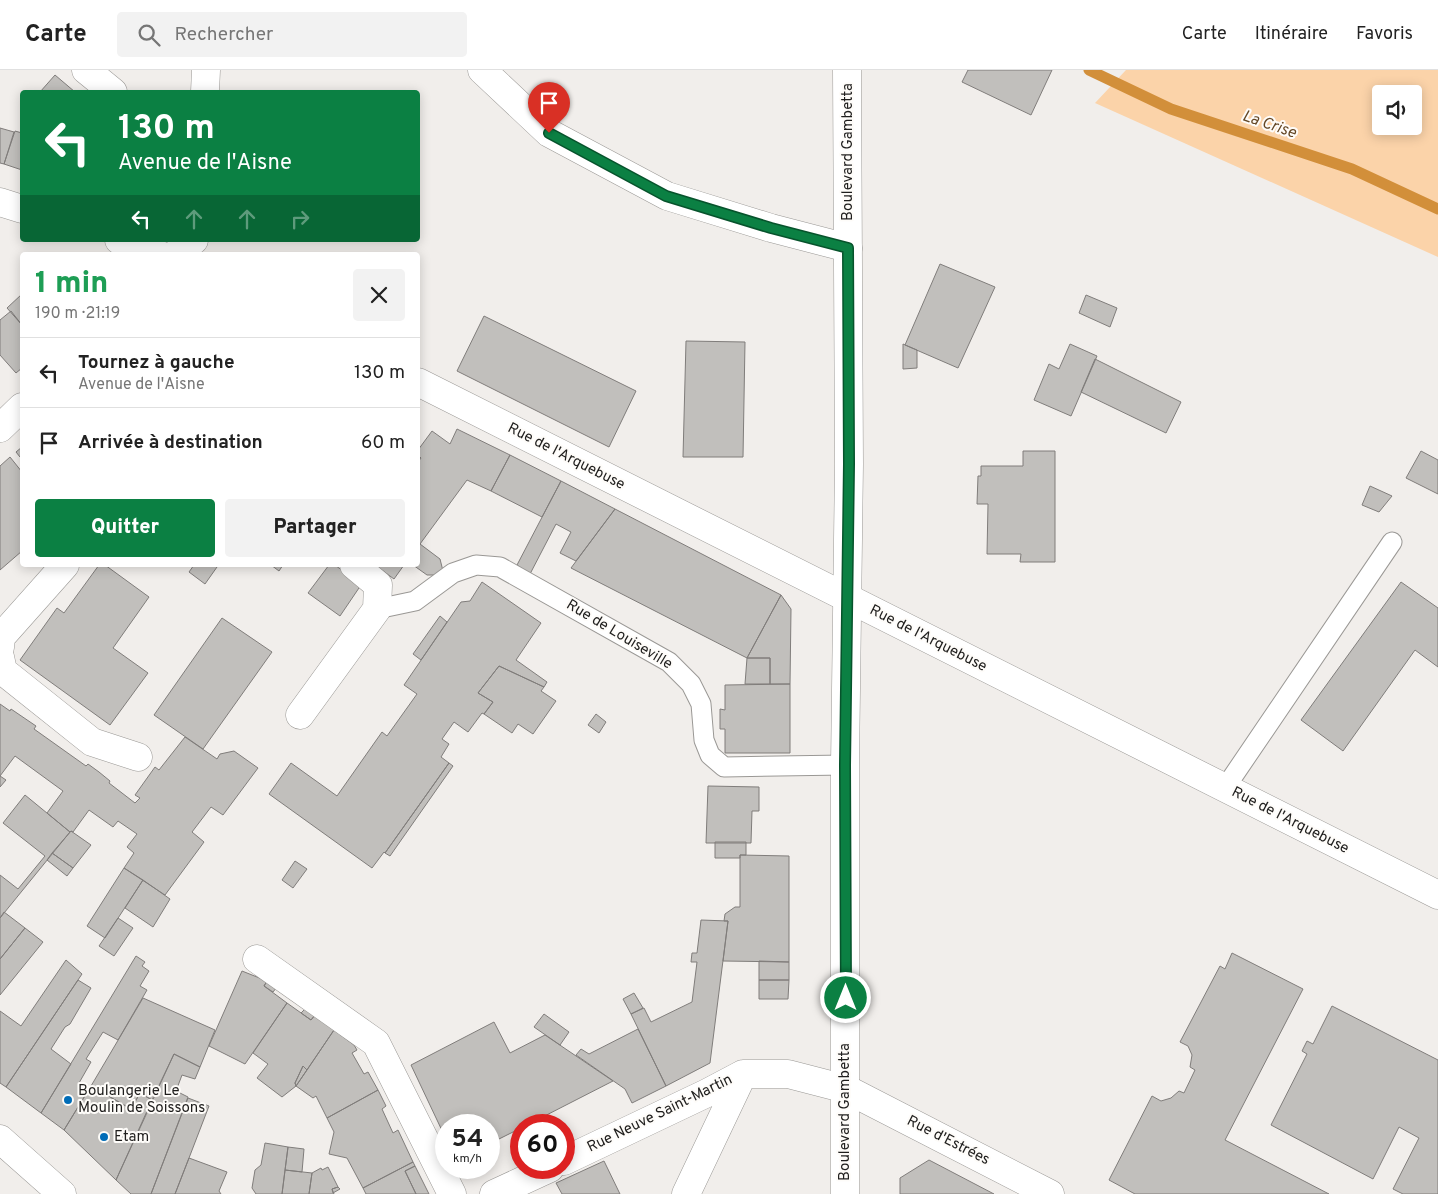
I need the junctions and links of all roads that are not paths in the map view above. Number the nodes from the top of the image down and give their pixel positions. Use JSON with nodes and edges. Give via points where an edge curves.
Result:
{"nodes":[{"id":1,"x":86,"y":70,"type":"edge"},
{"id":2,"x":206,"y":70,"type":"edge"},
{"id":3,"x":482,"y":70,"type":"edge"},
{"id":4,"x":847,"y":70,"type":"edge"},
{"id":5,"x":111,"y":90,"type":"edge"},
{"id":6,"x":205,"y":90,"type":"edge"},
{"id":7,"x":0,"y":202,"type":"edge"},
{"id":8,"x":20,"y":208,"type":"edge"},
{"id":9,"x":124,"y":242,"type":"edge"},
{"id":10,"x":191,"y":242,"type":"edge"},
{"id":11,"x":848,"y":248,"type":"junction"},
{"id":12,"x":152,"y":252,"type":"edge"},
{"id":13,"x":178,"y":252,"type":"edge"},
{"id":14,"x":422,"y":393,"type":"edge"},
{"id":15,"x":1392,"y":542,"type":"dead end"},
{"id":16,"x":63,"y":567,"type":"edge"},
{"id":17,"x":356,"y":567,"type":"edge"},
{"id":18,"x":846,"y":597,"type":"junction"},
{"id":19,"x":377,"y":608,"type":"junction"},
{"id":20,"x":0,"y":647,"type":"edge"},
{"id":21,"x":0,"y":657,"type":"edge"},
{"id":22,"x":300,"y":715,"type":"dead end"},
{"id":23,"x":138,"y":757,"type":"dead end"},
{"id":24,"x":845,"y":765,"type":"junction"},
{"id":25,"x":1225,"y":788,"type":"junction"},
{"id":26,"x":1438,"y":895,"type":"edge"},
{"id":27,"x":257,"y":959,"type":"dead end"},
{"id":28,"x":742,"y":1074,"type":"junction"},
{"id":29,"x":846,"y":1089,"type":"junction"},
{"id":30,"x":0,"y":1139,"type":"edge"},
{"id":31,"x":575,"y":1156,"type":"edge"},
{"id":32,"x":526,"y":1179,"type":"edge"},
{"id":33,"x":62,"y":1194,"type":"edge"},
{"id":34,"x":452,"y":1194,"type":"edge"},
{"id":35,"x":494,"y":1194,"type":"edge"},
{"id":36,"x":686,"y":1194,"type":"edge"},
{"id":37,"x":845,"y":1194,"type":"edge"},
{"id":38,"x":1050,"y":1194,"type":"edge"}],
"edges":[{"from":1,"to":5,"type":"street"},
{"from":2,"to":6,"type":"street"},
{"from":3,"to":11,"type":"street","via":[[549,133],[666,196]]},
{"from":4,"to":11,"type":"street","name":"Boulevard Gambetta"},
{"from":7,"to":8,"type":"street"},
{"from":9,"to":12,"type":"street"},
{"from":10,"to":13,"type":"street"},
{"from":11,"to":18,"type":"street","name":"Boulevard Gambetta"},
{"from":14,"to":18,"type":"street","name":"Rue de l'Arquebuse"},
{"from":15,"to":25,"type":"lane"},
{"from":16,"to":20,"type":"street","via":[[1,637]]},
{"from":17,"to":19,"type":"street","via":[[378,585]]},
{"from":18,"to":24,"type":"street","name":"Boulevard Gambetta"},
{"from":18,"to":25,"type":"street","name":"Rue de l'Arquebuse"},
{"from":19,"to":22,"type":"street"},
{"from":19,"to":24,"type":"lane","name":"Rue de Louiseville","via":[[415,601],[453,573],[476,565],[500,567],[669,662],[691,684],[701,704],[704,740],[710,755],[724,767]]},
{"from":21,"to":23,"type":"street","via":[[3,672],[92,742]]},
{"from":24,"to":29,"type":"street","name":"Boulevard Gambetta"},
{"from":25,"to":26,"type":"street","name":"Rue de l'Arquebuse"},
{"from":27,"to":34,"type":"street","via":[[376,1043]]},
{"from":28,"to":29,"type":"street","name":"Rue Neuve Saint-Martin","via":[[788,1074]]},
{"from":28,"to":31,"type":"street","name":"Rue Neuve Saint-Martin"},
{"from":28,"to":36,"type":"street"},
{"from":29,"to":37,"type":"street","name":"Boulevard Gambetta"},
{"from":29,"to":38,"type":"street","name":"Rue d'Estrées"},
{"from":30,"to":33,"type":"street"},
{"from":32,"to":35,"type":"street"}]}
